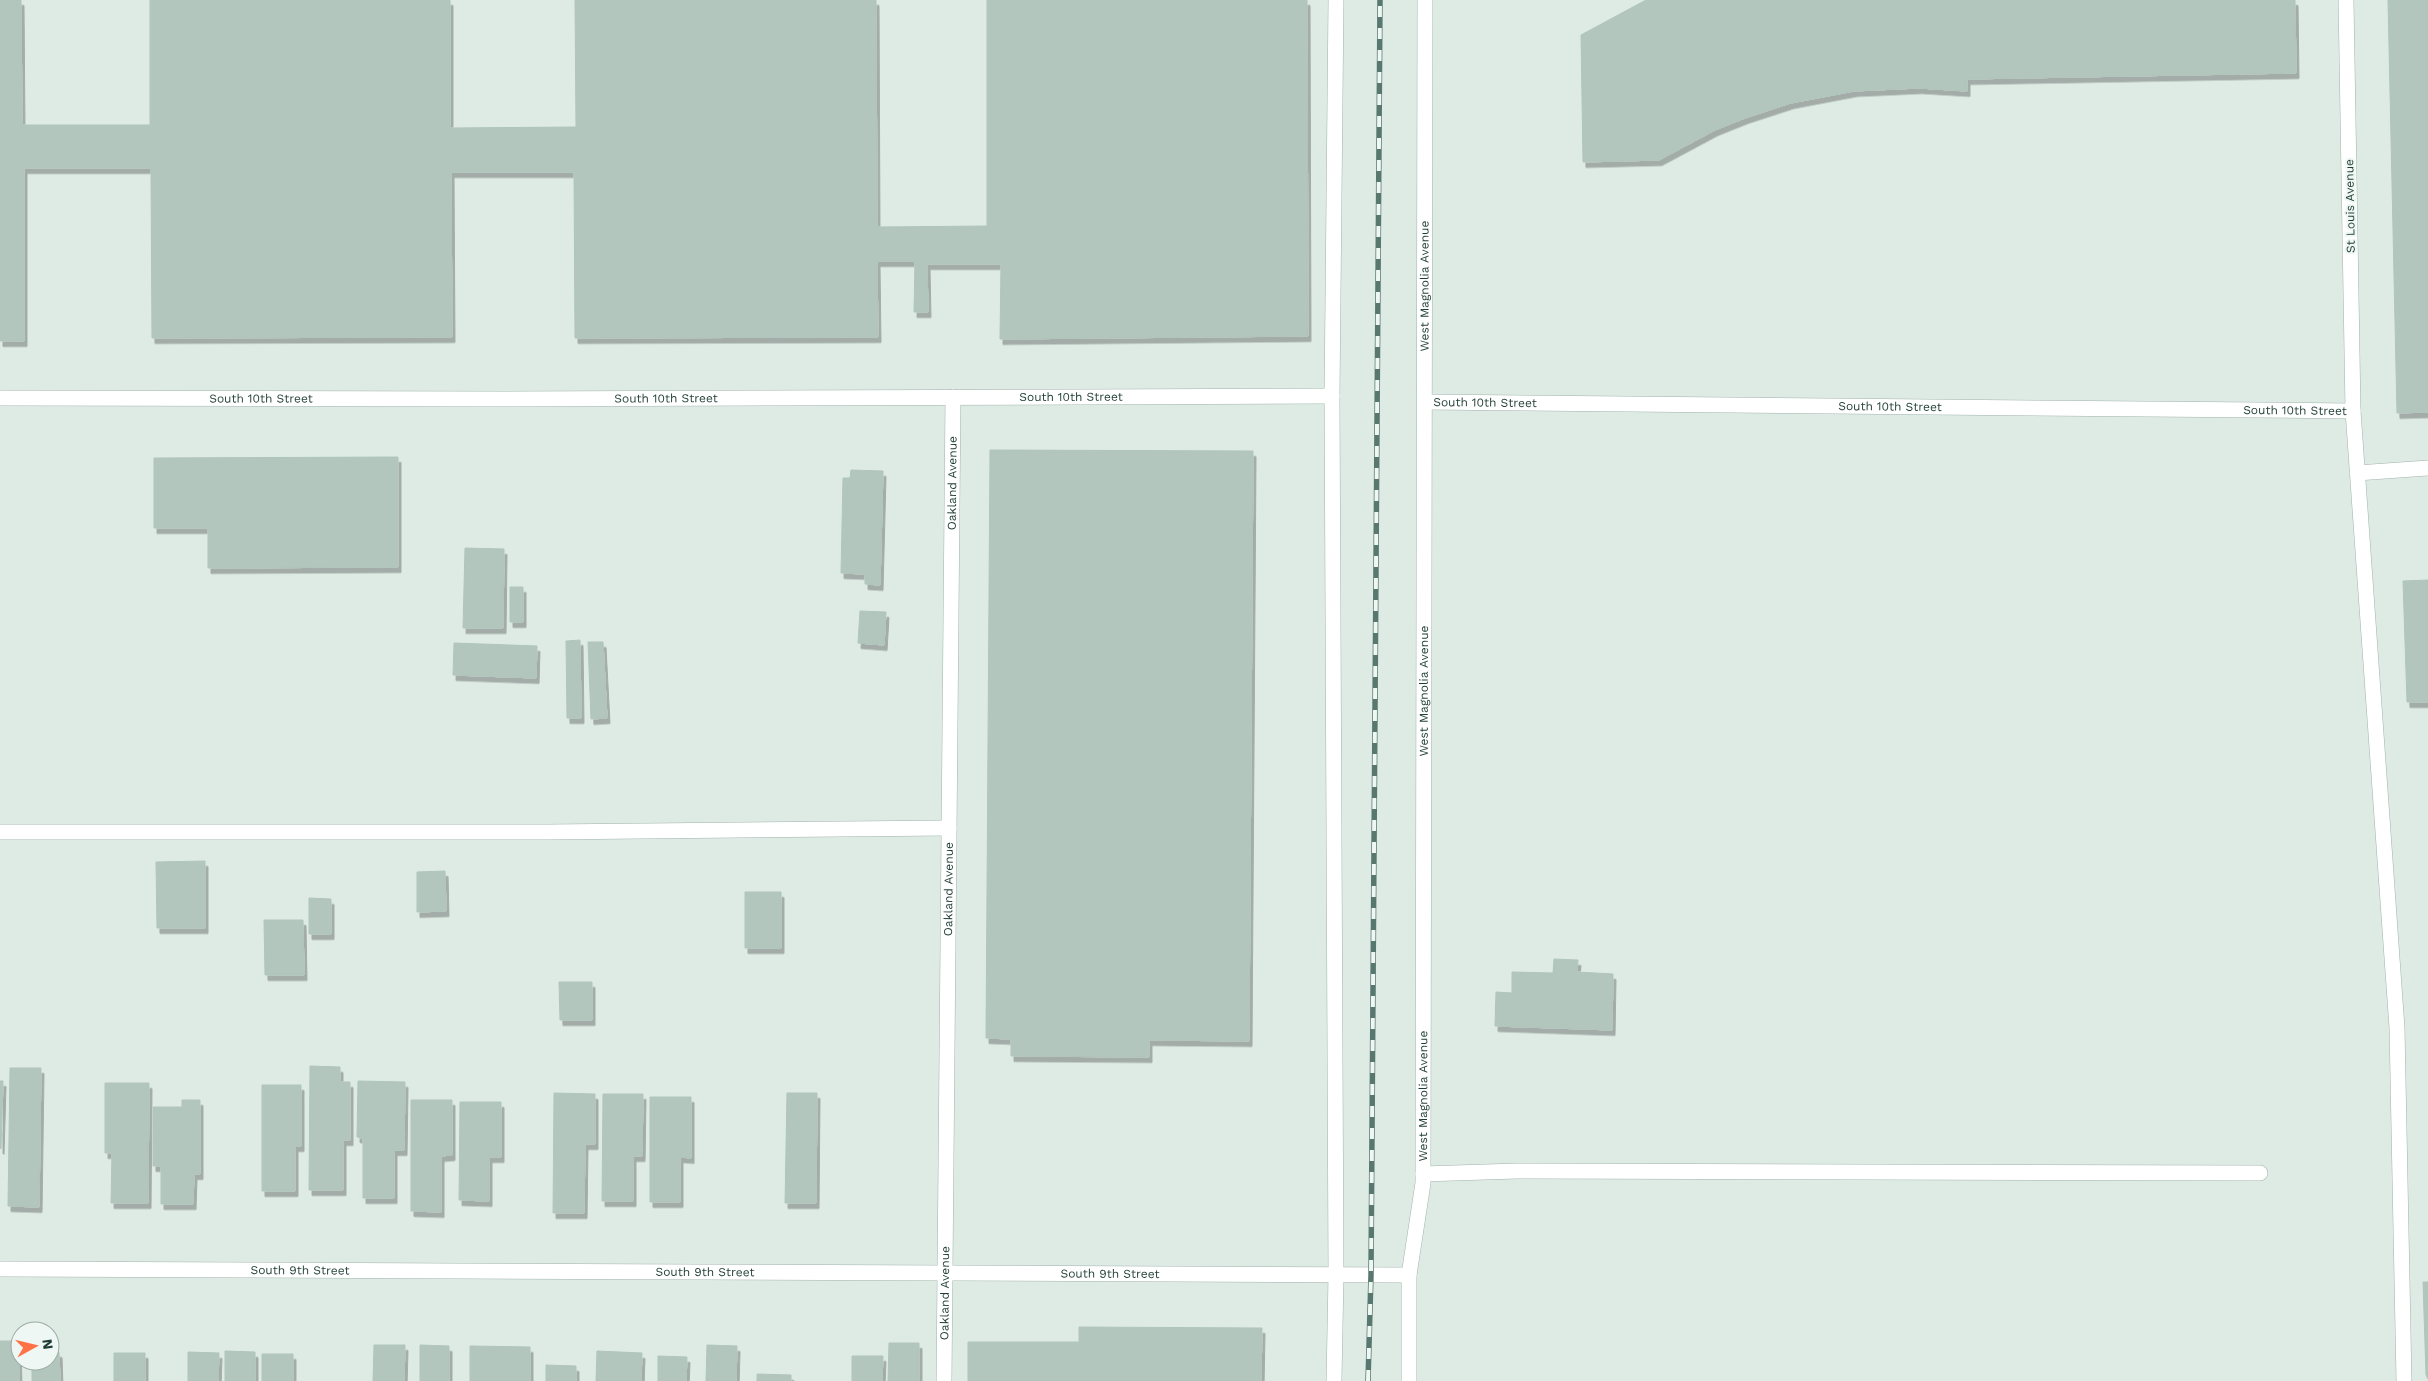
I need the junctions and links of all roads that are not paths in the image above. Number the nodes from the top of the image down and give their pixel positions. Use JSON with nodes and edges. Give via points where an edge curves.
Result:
{"nodes":[{"id":1,"x":1336,"y":0,"type":"edge"},
{"id":2,"x":1425,"y":0,"type":"edge"},
{"id":3,"x":2346,"y":0,"type":"edge"},
{"id":4,"x":1332,"y":396,"type":"junction"},
{"id":5,"x":953,"y":397,"type":"junction"},
{"id":6,"x":0,"y":398,"type":"edge"},
{"id":7,"x":1426,"y":402,"type":"junction"},
{"id":8,"x":2353,"y":411,"type":"junction"},
{"id":9,"x":2428,"y":468,"type":"edge"},
{"id":10,"x":2357,"y":472,"type":"junction"},
{"id":11,"x":949,"y":828,"type":"junction"},
{"id":12,"x":0,"y":832,"type":"edge"},
{"id":13,"x":2260,"y":1173,"type":"dead end"},
{"id":14,"x":1423,"y":1174,"type":"junction"},
{"id":15,"x":0,"y":1269,"type":"edge"},
{"id":16,"x":944,"y":1272,"type":"junction"},
{"id":17,"x":1336,"y":1275,"type":"junction"},
{"id":18,"x":1409,"y":1275,"type":"junction"},
{"id":19,"x":944,"y":1381,"type":"edge"},
{"id":20,"x":1334,"y":1381,"type":"edge"},
{"id":21,"x":1409,"y":1381,"type":"edge"},
{"id":22,"x":2404,"y":1381,"type":"edge"}],
"edges":[{"from":1,"to":4,"type":"street"},
{"from":2,"to":7,"type":"street","name":"West Magnolia Avenue"},
{"from":3,"to":8,"type":"street","name":"St Louis Avenue"},
{"from":4,"to":5,"type":"street","name":"South 10th Street"},
{"from":4,"to":17,"type":"street"},
{"from":5,"to":6,"type":"street","name":"South 10th Street"},
{"from":5,"to":11,"type":"street","name":"Oakland Avenue"},
{"from":7,"to":8,"type":"street","name":"South 10th Street"},
{"from":7,"to":14,"type":"street","name":"West Magnolia Avenue"},
{"from":8,"to":10,"type":"street","name":"St Louis Avenue"},
{"from":9,"to":10,"type":"street"},
{"from":10,"to":22,"type":"street","name":"St Louis Avenue","via":[[2397,1028]]},
{"from":11,"to":12,"type":"street"},
{"from":11,"to":16,"type":"street","name":"Oakland Avenue"},
{"from":13,"to":14,"type":"street","via":[[1518,1171]]},
{"from":14,"to":18,"type":"street","name":"West Magnolia Avenue"},
{"from":15,"to":16,"type":"street","name":"South 9th Street"},
{"from":16,"to":17,"type":"street","name":"South 9th Street"},
{"from":16,"to":19,"type":"street","name":"Oakland Avenue"},
{"from":17,"to":18,"type":"street","name":"South 9th Street"},
{"from":17,"to":20,"type":"street"},
{"from":18,"to":21,"type":"street","name":"West Magnolia Avenue"}]}
